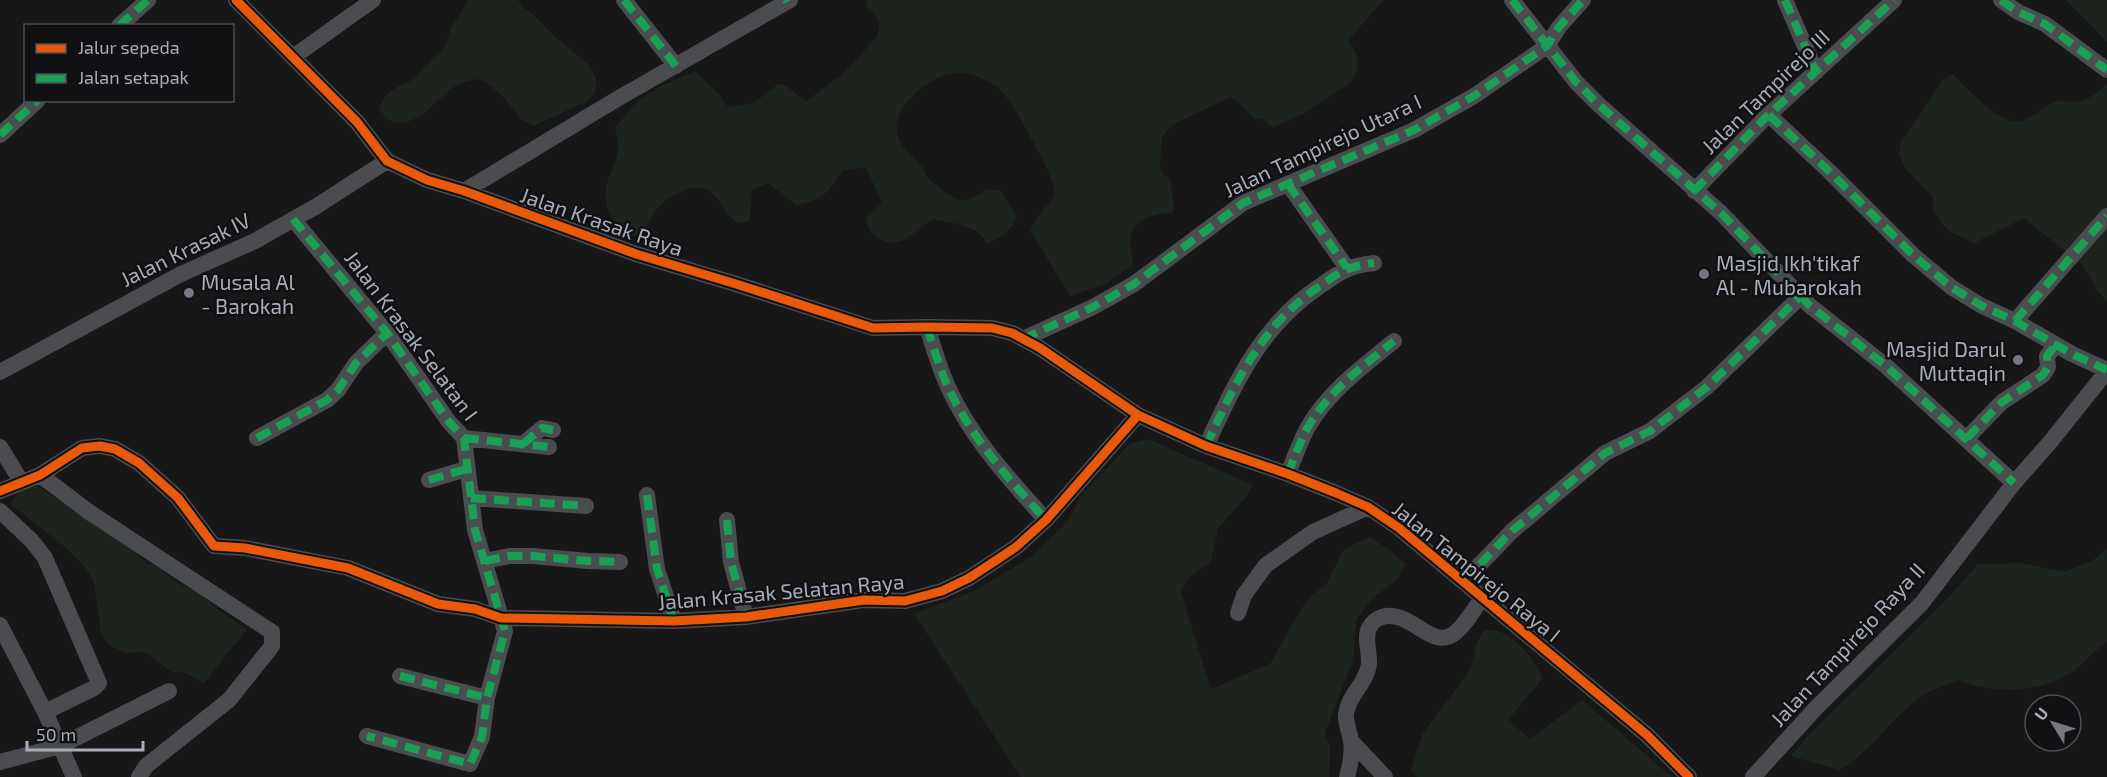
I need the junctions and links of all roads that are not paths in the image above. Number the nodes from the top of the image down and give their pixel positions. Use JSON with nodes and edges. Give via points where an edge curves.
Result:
{"nodes":[{"id":1,"x":148,"y":0,"type":"edge"},
{"id":2,"x":237,"y":0,"type":"edge"},
{"id":3,"x":373,"y":0,"type":"edge"},
{"id":4,"x":624,"y":0,"type":"edge"},
{"id":5,"x":1512,"y":0,"type":"edge"},
{"id":6,"x":1583,"y":0,"type":"edge"},
{"id":7,"x":1785,"y":0,"type":"edge"},
{"id":8,"x":1893,"y":0,"type":"edge"},
{"id":9,"x":2001,"y":0,"type":"edge"},
{"id":10,"x":788,"y":1,"type":"edge"},
{"id":11,"x":121,"y":24,"type":"edge"},
{"id":12,"x":1547,"y":46,"type":"junction"},
{"id":13,"x":293,"y":57,"type":"junction"},
{"id":14,"x":676,"y":66,"type":"junction"},
{"id":15,"x":2107,"y":70,"type":"edge"},
{"id":16,"x":1816,"y":72,"type":"junction"},
{"id":17,"x":36,"y":102,"type":"edge"},
{"id":18,"x":1769,"y":115,"type":"junction"},
{"id":19,"x":0,"y":135,"type":"edge"},
{"id":20,"x":387,"y":161,"type":"junction"},
{"id":21,"x":1288,"y":184,"type":"junction"},
{"id":22,"x":1694,"y":190,"type":"junction"},
{"id":23,"x":464,"y":191,"type":"junction"},
{"id":24,"x":2107,"y":216,"type":"edge"},
{"id":25,"x":293,"y":219,"type":"junction"},
{"id":26,"x":1374,"y":263,"type":"dead end"},
{"id":27,"x":1347,"y":268,"type":"junction"},
{"id":28,"x":1801,"y":296,"type":"junction"},
{"id":29,"x":2015,"y":321,"type":"junction"},
{"id":30,"x":927,"y":327,"type":"junction"},
{"id":31,"x":387,"y":333,"type":"junction"},
{"id":32,"x":1023,"y":339,"type":"junction"},
{"id":33,"x":1394,"y":341,"type":"dead end"},
{"id":34,"x":2056,"y":345,"type":"junction"},
{"id":35,"x":2107,"y":370,"type":"edge"},
{"id":36,"x":0,"y":372,"type":"edge"},
{"id":37,"x":1138,"y":415,"type":"junction"},
{"id":38,"x":553,"y":430,"type":"dead end"},
{"id":39,"x":257,"y":438,"type":"dead end"},
{"id":40,"x":464,"y":438,"type":"junction"},
{"id":41,"x":1967,"y":438,"type":"junction"},
{"id":42,"x":523,"y":444,"type":"junction"},
{"id":43,"x":1206,"y":446,"type":"junction"},
{"id":44,"x":0,"y":447,"type":"edge"},
{"id":45,"x":549,"y":447,"type":"dead end"},
{"id":46,"x":466,"y":469,"type":"junction"},
{"id":47,"x":1288,"y":474,"type":"junction"},
{"id":48,"x":40,"y":475,"type":"junction"},
{"id":49,"x":429,"y":480,"type":"dead end"},
{"id":50,"x":21,"y":481,"type":"junction"},
{"id":51,"x":2014,"y":483,"type":"junction"},
{"id":52,"x":0,"y":491,"type":"edge"},
{"id":53,"x":647,"y":495,"type":"dead end"},
{"id":54,"x":471,"y":498,"type":"junction"},
{"id":55,"x":586,"y":506,"type":"dead end"},
{"id":56,"x":1368,"y":507,"type":"junction"},
{"id":57,"x":0,"y":511,"type":"edge"},
{"id":58,"x":727,"y":520,"type":"dead end"},
{"id":59,"x":1046,"y":520,"type":"junction"},
{"id":60,"x":485,"y":561,"type":"junction"},
{"id":61,"x":620,"y":562,"type":"dead end"},
{"id":62,"x":1464,"y":581,"type":"junction"},
{"id":63,"x":1482,"y":598,"type":"junction"},
{"id":64,"x":1238,"y":612,"type":"dead end"},
{"id":65,"x":746,"y":617,"type":"junction"},
{"id":66,"x":501,"y":618,"type":"junction"},
{"id":67,"x":674,"y":621,"type":"junction"},
{"id":68,"x":0,"y":625,"type":"edge"},
{"id":69,"x":400,"y":676,"type":"dead end"},
{"id":70,"x":169,"y":691,"type":"dead end"},
{"id":71,"x":487,"y":699,"type":"junction"},
{"id":72,"x":45,"y":712,"type":"junction"},
{"id":73,"x":367,"y":736,"type":"dead end"},
{"id":74,"x":1352,"y":742,"type":"junction"},
{"id":75,"x":60,"y":747,"type":"junction"},
{"id":76,"x":0,"y":762,"type":"edge"},
{"id":77,"x":74,"y":777,"type":"edge"},
{"id":78,"x":140,"y":777,"type":"edge"},
{"id":79,"x":1347,"y":777,"type":"edge"},
{"id":80,"x":1385,"y":777,"type":"edge"},
{"id":81,"x":1689,"y":777,"type":"edge"},
{"id":82,"x":1753,"y":777,"type":"edge"}],
"edges":[{"from":1,"to":11,"type":"street"},
{"from":2,"to":13,"type":"street","name":"Jalan Krasak Raya"},
{"from":3,"to":13,"type":"street"},
{"from":4,"to":14,"type":"street"},
{"from":5,"to":12,"type":"street"},
{"from":6,"to":12,"type":"street"},
{"from":7,"to":16,"type":"street"},
{"from":8,"to":16,"type":"street","name":"Jalan Tampirejo III"},
{"from":9,"to":15,"type":"street","via":[[2045,24]]},
{"from":10,"to":14,"type":"street"},
{"from":12,"to":21,"type":"street","name":"Jalan Tampirejo Utara I","via":[[1474,96],[1414,130]]},
{"from":12,"to":22,"type":"street","via":[[1598,104]]},
{"from":13,"to":20,"type":"street","name":"Jalan Krasak Raya","via":[[357,122]]},
{"from":14,"to":23,"type":"street"},
{"from":16,"to":18,"type":"street","name":"Jalan Tampirejo III"},
{"from":17,"to":19,"type":"street"},
{"from":18,"to":22,"type":"street","name":"Jalan Tampirejo III"},
{"from":18,"to":29,"type":"street","via":[[1951,287]]},
{"from":20,"to":23,"type":"street","name":"Jalan Krasak Raya","via":[[427,180]]},
{"from":20,"to":25,"type":"street","name":"Jalan Krasak IV"},
{"from":21,"to":27,"type":"street"},
{"from":21,"to":32,"type":"street","name":"Jalan Tampirejo Utara I","via":[[1243,203],[1134,284]]},
{"from":22,"to":28,"type":"street"},
{"from":23,"to":30,"type":"street","name":"Jalan Krasak Raya","via":[[636,254],[873,328]]},
{"from":24,"to":29,"type":"street"},
{"from":25,"to":31,"type":"street","name":"Jalan Krasak Selatan I"},
{"from":25,"to":36,"type":"street","name":"Jalan Krasak IV","via":[[255,241],[170,279]]},
{"from":26,"to":27,"type":"street"},
{"from":27,"to":43,"type":"street","via":[[1306,295],[1264,336],[1235,384]]},
{"from":28,"to":41,"type":"street"},
{"from":28,"to":62,"type":"street","via":[[1707,387],[1650,431],[1605,453],[1512,531]]},
{"from":29,"to":34,"type":"street"},
{"from":30,"to":32,"type":"street","name":"Jalan Krasak Raya","via":[[992,328]]},
{"from":30,"to":59,"type":"street","via":[[943,376],[970,427],[1002,472]]},
{"from":31,"to":39,"type":"street","via":[[356,363],[327,400]]},
{"from":31,"to":40,"type":"street","name":"Jalan Krasak Selatan I"},
{"from":32,"to":37,"type":"street","name":"Jalan Tampirejo Raya I"},
{"from":33,"to":47,"type":"street","via":[[1343,383],[1324,406],[1304,436]]},
{"from":34,"to":35,"type":"street"},
{"from":34,"to":41,"type":"street","via":[[2047,356],[2048,367],[2043,375],[2002,402]]},
{"from":35,"to":51,"type":"street","name":"Jalan Tampirejo Raya II"},
{"from":37,"to":43,"type":"street","name":"Jalan Tampirejo Raya I"},
{"from":37,"to":59,"type":"street","name":"Jalan Krasak Selatan Raya"},
{"from":38,"to":42,"type":"street","via":[[542,428]]},
{"from":40,"to":42,"type":"street"},
{"from":40,"to":46,"type":"street","name":"Jalan Krasak Selatan I"},
{"from":41,"to":51,"type":"street"},
{"from":42,"to":45,"type":"street"},
{"from":43,"to":47,"type":"street","name":"Jalan Tampirejo Raya I"},
{"from":44,"to":50,"type":"street"},
{"from":46,"to":49,"type":"street"},
{"from":46,"to":54,"type":"street","name":"Jalan Krasak Selatan I"},
{"from":47,"to":56,"type":"street","name":"Jalan Tampirejo Raya I"},
{"from":48,"to":50,"type":"street","name":"Jalan Krasak Selatan Raya"},
{"from":48,"to":66,"type":"street","name":"Jalan Krasak Selatan Raya","via":[[82,448],[115,449],[139,463],[178,498],[214,546],[245,548],[348,568],[438,604],[475,609]]},
{"from":48,"to":78,"type":"street","via":[[89,512],[272,632],[273,646],[229,700],[146,766]]},
{"from":50,"to":52,"type":"street","name":"Jalan Krasak Selatan Raya"},
{"from":51,"to":82,"type":"street","name":"Jalan Tampirejo Raya II","via":[[1922,603]]},
{"from":53,"to":67,"type":"street","via":[[657,569]]},
{"from":54,"to":55,"type":"street"},
{"from":54,"to":60,"type":"street","name":"Jalan Krasak Selatan I","via":[[475,530]]},
{"from":56,"to":62,"type":"street","name":"Jalan Tampirejo Raya I"},
{"from":56,"to":64,"type":"street","via":[[1313,531],[1266,566],[1244,595]]},
{"from":57,"to":72,"type":"street","via":[[45,558],[99,683]]},
{"from":58,"to":65,"type":"street","via":[[731,562]]},
{"from":59,"to":65,"type":"street","name":"Jalan Krasak Selatan Raya","via":[[1016,547],[942,591],[904,601],[864,600]]},
{"from":60,"to":61,"type":"street","via":[[533,556]]},
{"from":60,"to":66,"type":"street","name":"Jalan Krasak Selatan I"},
{"from":62,"to":63,"type":"street","name":"Jalan Tampirejo Raya I"},
{"from":63,"to":74,"type":"street","via":[[1448,637],[1437,638],[1401,617],[1376,619],[1368,630],[1366,675],[1346,714]]},
{"from":63,"to":81,"type":"street","name":"Jalan Tampirejo Raya I","via":[[1647,735]]},
{"from":65,"to":67,"type":"street","name":"Jalan Krasak Selatan Raya"},
{"from":66,"to":67,"type":"street","name":"Jalan Krasak Selatan Raya"},
{"from":66,"to":71,"type":"street","name":"Jalan Krasak Selatan I","via":[[505,631]]},
{"from":68,"to":72,"type":"street"},
{"from":69,"to":71,"type":"street"},
{"from":70,"to":75,"type":"street"},
{"from":71,"to":73,"type":"street","name":"Jalan Krasak Selatan I","via":[[482,737],[468,765]]},
{"from":72,"to":75,"type":"street"},
{"from":74,"to":79,"type":"street"},
{"from":74,"to":80,"type":"street"},
{"from":75,"to":76,"type":"street"},
{"from":75,"to":77,"type":"street"}]}
